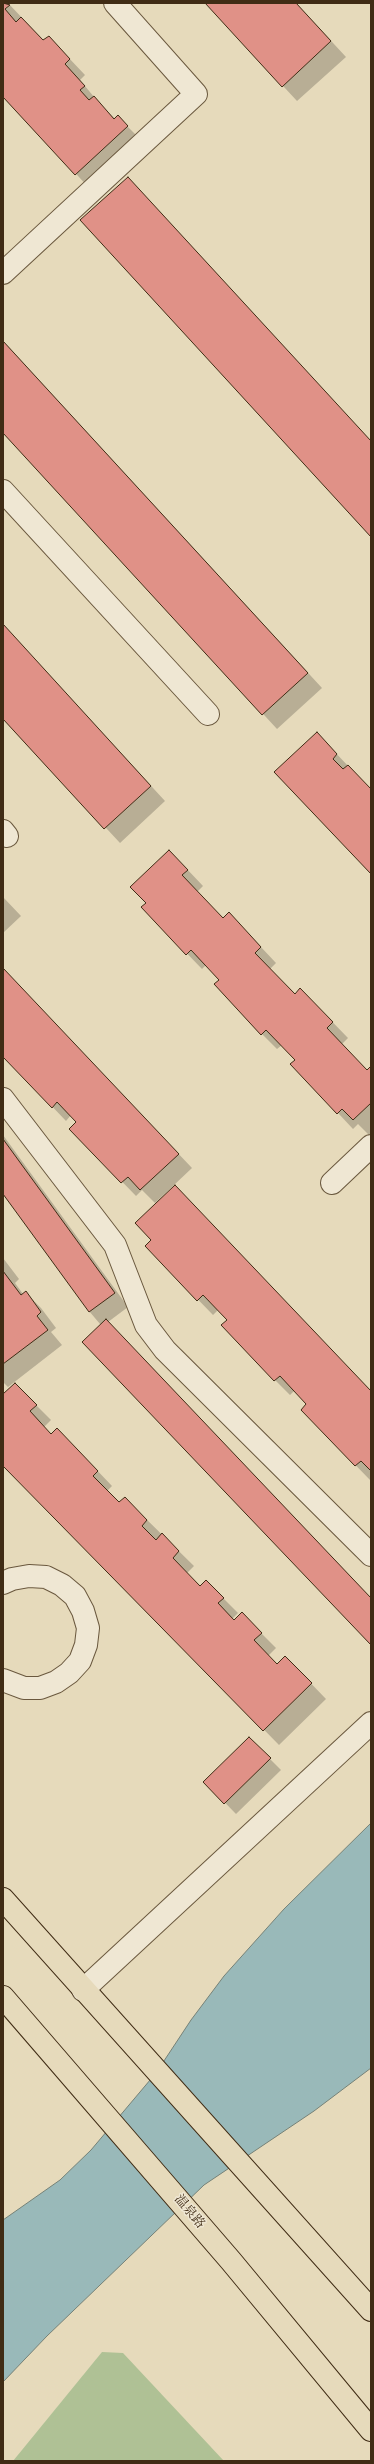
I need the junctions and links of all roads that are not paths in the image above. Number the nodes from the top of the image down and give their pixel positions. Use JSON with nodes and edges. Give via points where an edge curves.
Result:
{"nodes":[{"id":1,"x":115,"y":3,"type":"edge"},
{"id":2,"x":3,"y":273,"type":"edge"},
{"id":3,"x":3,"y":491,"type":"edge"},
{"id":4,"x":208,"y":714,"type":"dead end"},
{"id":5,"x":3,"y":1099,"type":"edge"},
{"id":6,"x":371,"y":1146,"type":"edge"},
{"id":7,"x":332,"y":1183,"type":"dead end"},
{"id":8,"x":371,"y":1555,"type":"edge"},
{"id":9,"x":3,"y":1583,"type":"edge"},
{"id":10,"x":4,"y":1682,"type":"edge"},
{"id":11,"x":371,"y":1723,"type":"edge"},
{"id":12,"x":3,"y":1899,"type":"edge"},
{"id":13,"x":83,"y":1990,"type":"junction"},
{"id":14,"x":3,"y":1997,"type":"edge"},
{"id":15,"x":371,"y":2310,"type":"edge"},
{"id":16,"x":371,"y":2430,"type":"edge"}],
"edges":[{"from":1,"to":2,"type":"street","via":[[196,94]]},
{"from":3,"to":4,"type":"street"},
{"from":5,"to":8,"type":"street","via":[[114,1245],[146,1325],[165,1350]]},
{"from":6,"to":7,"type":"street"},
{"from":9,"to":10,"type":"street","via":[[29,1576],[46,1577],[62,1585],[75,1596],[88,1628],[86,1645],[80,1661],[56,1682],[40,1688],[24,1688]]},
{"from":11,"to":13,"type":"street"},
{"from":12,"to":13,"type":"main road"},
{"from":13,"to":15,"type":"main road"},
{"from":14,"to":16,"type":"main road","name":"温泉路","via":[[231,2261]]}]}
